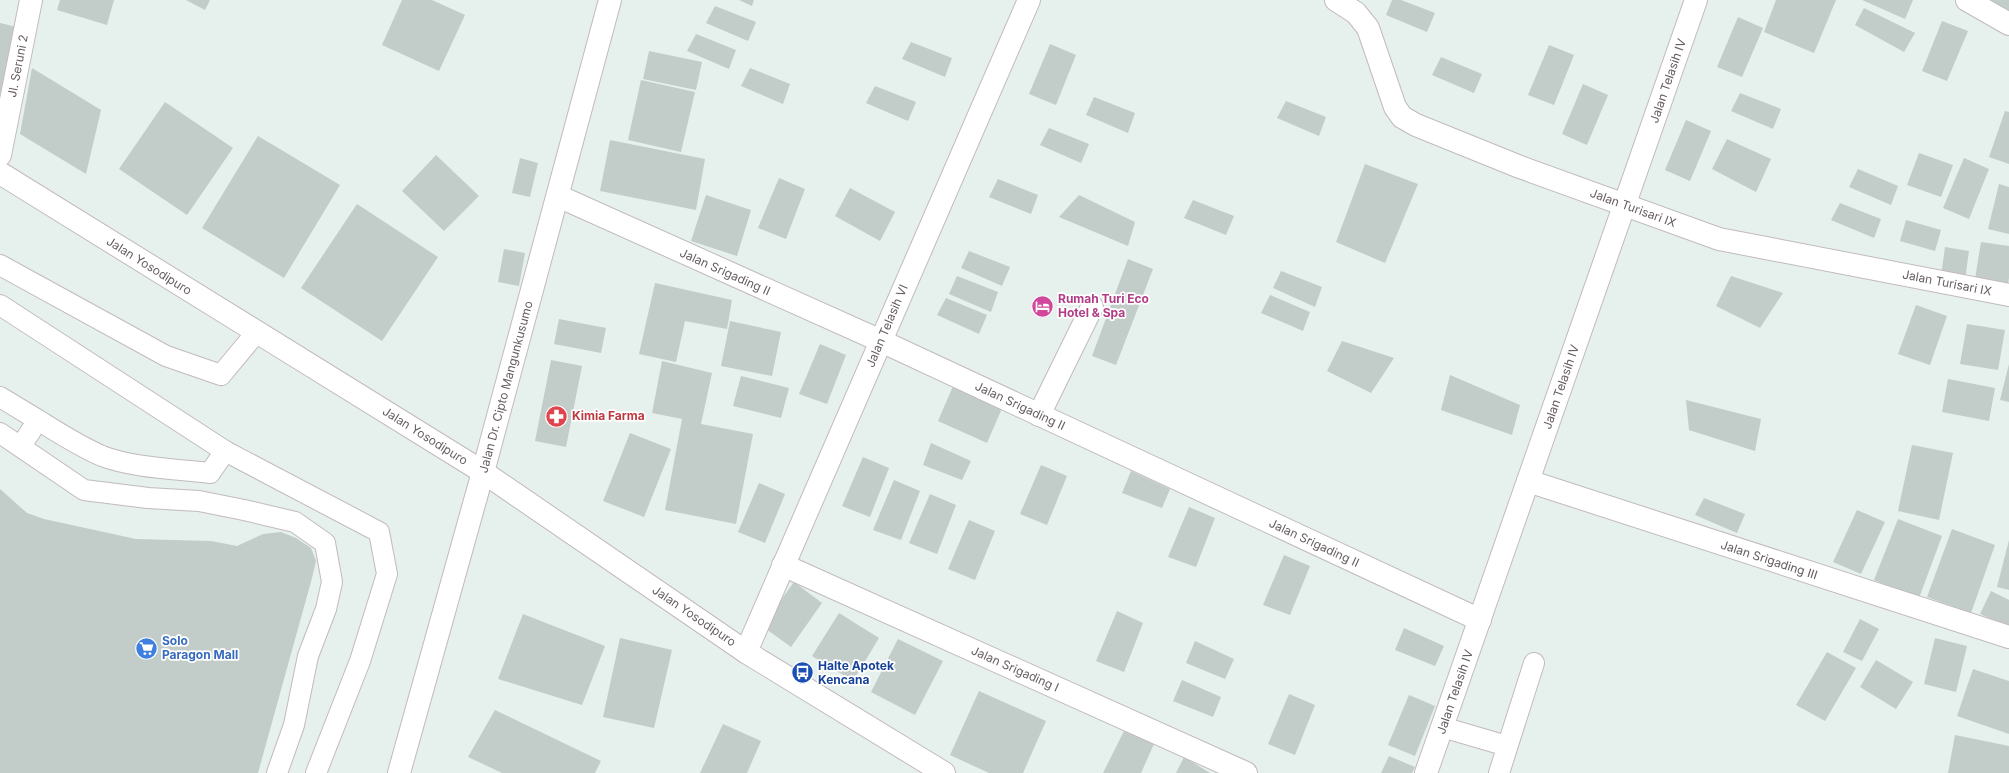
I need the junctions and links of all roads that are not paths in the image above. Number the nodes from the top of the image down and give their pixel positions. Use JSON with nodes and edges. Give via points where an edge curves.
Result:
{"nodes":[{"id":1,"x":31,"y":0,"type":"edge"},
{"id":2,"x":610,"y":0,"type":"edge"},
{"id":3,"x":1029,"y":0,"type":"edge"},
{"id":4,"x":1336,"y":0,"type":"edge"},
{"id":5,"x":1696,"y":0,"type":"edge"},
{"id":6,"x":1968,"y":0,"type":"edge"},
{"id":7,"x":2009,"y":24,"type":"edge"},
{"id":8,"x":0,"y":155,"type":"edge"},
{"id":9,"x":0,"y":173,"type":"edge"},
{"id":10,"x":558,"y":196,"type":"junction"},
{"id":11,"x":1625,"y":205,"type":"junction"},
{"id":12,"x":0,"y":265,"type":"edge"},
{"id":13,"x":2009,"y":295,"type":"edge"},
{"id":14,"x":0,"y":304,"type":"edge"},
{"id":15,"x":1092,"y":307,"type":"dead end"},
{"id":16,"x":250,"y":339,"type":"junction"},
{"id":17,"x":881,"y":341,"type":"junction"},
{"id":18,"x":0,"y":397,"type":"edge"},
{"id":19,"x":1039,"y":415,"type":"junction"},
{"id":20,"x":38,"y":420,"type":"junction"},
{"id":21,"x":0,"y":433,"type":"edge"},
{"id":22,"x":21,"y":446,"type":"junction"},
{"id":23,"x":225,"y":451,"type":"junction"},
{"id":24,"x":483,"y":472,"type":"junction"},
{"id":25,"x":1528,"y":481,"type":"junction"},
{"id":26,"x":783,"y":565,"type":"junction"},
{"id":27,"x":1480,"y":620,"type":"junction"},
{"id":28,"x":2009,"y":637,"type":"edge"},
{"id":29,"x":746,"y":652,"type":"junction"},
{"id":30,"x":1534,"y":663,"type":"dead end"},
{"id":31,"x":1442,"y":727,"type":"junction"},
{"id":32,"x":1507,"y":746,"type":"junction"},
{"id":33,"x":277,"y":773,"type":"edge"},
{"id":34,"x":316,"y":773,"type":"edge"},
{"id":35,"x":399,"y":773,"type":"edge"},
{"id":36,"x":944,"y":773,"type":"edge"},
{"id":37,"x":1246,"y":773,"type":"edge"},
{"id":38,"x":1426,"y":773,"type":"edge"},
{"id":39,"x":1499,"y":773,"type":"edge"}],
"edges":[{"from":1,"to":8,"type":"street","name":"Jl. Seruni 2"},
{"from":2,"to":10,"type":"street","name":"Jalan Dr. Cipto Mangunkusumo"},
{"from":3,"to":17,"type":"street","name":"Jalan Telasih VI"},
{"from":4,"to":11,"type":"street","name":"Jalan Turisari IX","via":[[1356,13],[1368,28],[1395,107],[1402,117],[1514,164]]},
{"from":5,"to":11,"type":"street","name":"Jalan Telasih IV"},
{"from":6,"to":7,"type":"street"},
{"from":9,"to":16,"type":"street","name":"Jalan Yosodipuro"},
{"from":10,"to":17,"type":"street","name":"Jalan Srigading II"},
{"from":10,"to":24,"type":"street","name":"Jalan Dr. Cipto Mangunkusumo"},
{"from":11,"to":13,"type":"street","name":"Jalan Turisari IX","via":[[1719,239]]},
{"from":11,"to":25,"type":"street","name":"Jalan Telasih IV"},
{"from":12,"to":16,"type":"lane","via":[[166,356],[221,375]]},
{"from":14,"to":23,"type":"lane"},
{"from":15,"to":19,"type":"street"},
{"from":16,"to":24,"type":"street","name":"Jalan Yosodipuro"},
{"from":17,"to":19,"type":"street","name":"Jalan Srigading II"},
{"from":17,"to":26,"type":"street","name":"Jalan Telasih VI"},
{"from":18,"to":20,"type":"lane"},
{"from":19,"to":27,"type":"street","name":"Jalan Srigading II"},
{"from":20,"to":22,"type":"lane"},
{"from":20,"to":23,"type":"lane","via":[[72,442],[103,456],[144,466],[210,473]]},
{"from":21,"to":22,"type":"lane"},
{"from":22,"to":33,"type":"lane","via":[[84,490],[199,501],[244,510],[295,522],[325,543],[332,582],[326,610],[308,656],[294,725]]},
{"from":23,"to":34,"type":"lane","via":[[379,532],[388,574],[360,661]]},
{"from":24,"to":29,"type":"street","name":"Jalan Yosodipuro"},
{"from":24,"to":35,"type":"street","name":"Jalan Dr. Cipto Mangunkusumo"},
{"from":25,"to":27,"type":"street","name":"Jalan Telasih IV"},
{"from":25,"to":28,"type":"street","name":"Jalan Srigading III"},
{"from":26,"to":29,"type":"street","name":"Jalan Telasih VI"},
{"from":26,"to":37,"type":"street","name":"Jalan Srigading I"},
{"from":27,"to":31,"type":"street","name":"Jalan Telasih IV"},
{"from":29,"to":36,"type":"street","name":"Jalan Yosodipuro"},
{"from":30,"to":32,"type":"lane"},
{"from":31,"to":32,"type":"lane"},
{"from":31,"to":38,"type":"street","name":"Jalan Telasih IV"},
{"from":32,"to":39,"type":"lane"}]}
